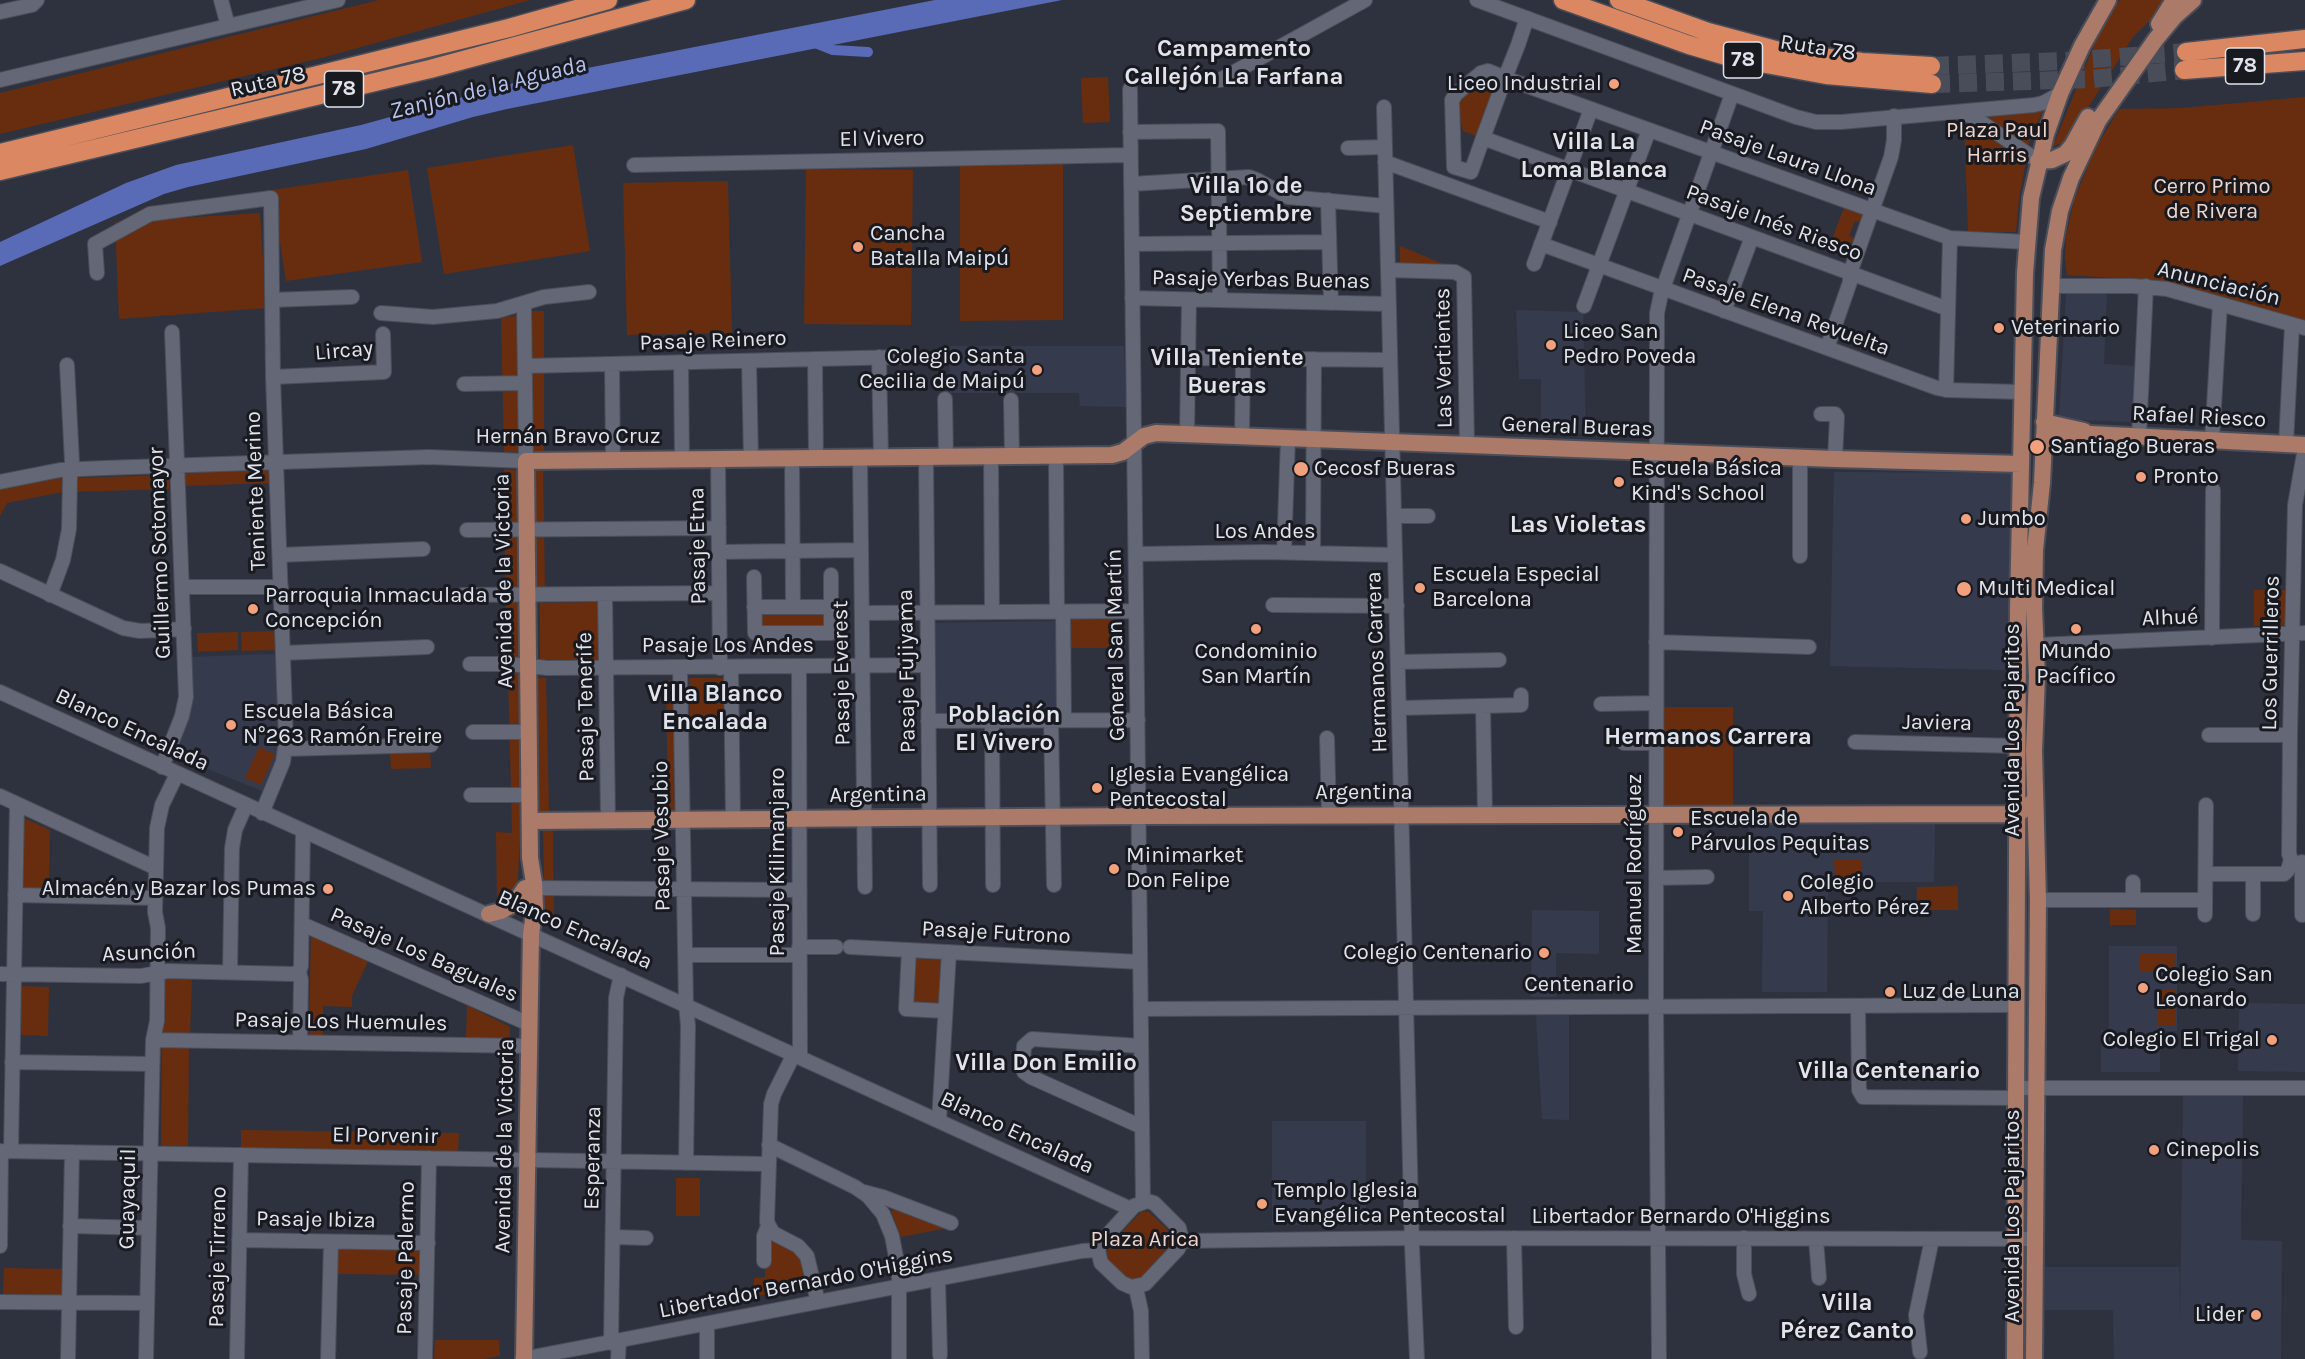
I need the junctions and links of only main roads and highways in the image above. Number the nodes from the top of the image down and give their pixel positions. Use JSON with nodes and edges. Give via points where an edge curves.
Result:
{"nodes":[{"id":1,"x":608,"y":0,"type":"edge"},
{"id":2,"x":686,"y":0,"type":"edge"},
{"id":3,"x":1563,"y":0,"type":"edge"},
{"id":4,"x":1618,"y":0,"type":"edge"},
{"id":5,"x":2108,"y":0,"type":"edge"},
{"id":6,"x":2174,"y":0,"type":"edge"},
{"id":7,"x":2193,"y":0,"type":"edge"},
{"id":8,"x":2305,"y":39,"type":"edge"},
{"id":9,"x":2186,"y":52,"type":"tunnel mouth"},
{"id":10,"x":2142,"y":57,"type":"junction"},
{"id":11,"x":2305,"y":61,"type":"edge"},
{"id":12,"x":2184,"y":70,"type":"tunnel mouth"},
{"id":13,"x":2118,"y":91,"type":"junction"},
{"id":14,"x":0,"y":153,"type":"edge"},
{"id":15,"x":2038,"y":161,"type":"junction"},
{"id":16,"x":0,"y":171,"type":"edge"},
{"id":17,"x":2022,"y":394,"type":"junction"},
{"id":18,"x":2044,"y":429,"type":"junction"},
{"id":19,"x":1134,"y":443,"type":"joint"},
{"id":20,"x":2305,"y":446,"type":"edge"},
{"id":21,"x":526,"y":461,"type":"joint"},
{"id":22,"x":2021,"y":464,"type":"junction"},
{"id":23,"x":2034,"y":801,"type":"junction"},
{"id":24,"x":2018,"y":814,"type":"junction"},
{"id":25,"x":530,"y":821,"type":"junction"},
{"id":26,"x":530,"y":888,"type":"junction"},
{"id":27,"x":489,"y":915,"type":"road end"},
{"id":28,"x":523,"y":1359,"type":"edge"},
{"id":29,"x":2015,"y":1359,"type":"edge"},
{"id":30,"x":2034,"y":1359,"type":"edge"}],
"edges":[{"from":1,"to":14,"type":"highway","name":"Ruta 78","number":"78"},
{"from":2,"to":16,"type":"highway","name":"Ruta 78","number":"78","via":[[430,69]]},
{"from":3,"to":4,"type":"highway","name":"Ruta 78","number":"78","via":[[1689,45],[1774,67],[1849,78],[1931,75],[1773,50],[1687,26]]},
{"from":5,"to":15,"type":"main road","name":"Avenida Los Pajaritos","via":[[2060,94]]},
{"from":6,"to":10,"type":"main road"},
{"from":7,"to":10,"type":"main road","name":"Avenida Los Pajaritos"},
{"from":8,"to":9,"type":"highway","number":"78"},
{"from":10,"to":13,"type":"main road","name":"Avenida Los Pajaritos"},
{"from":11,"to":12,"type":"highway","number":"78"},
{"from":13,"to":15,"type":"main road","via":[[2097,105],[2065,154]]},
{"from":13,"to":18,"type":"main road","name":"Avenida Los Pajaritos","via":[[2071,178],[2056,230]]},
{"from":15,"to":17,"type":"main road","name":"Avenida Los Pajaritos","via":[[2027,242]]},
{"from":17,"to":18,"type":"main road","via":[[2030,419]]},
{"from":17,"to":22,"type":"main road","name":"Avenida Los Pajaritos"},
{"from":18,"to":20,"type":"main road","name":"Rafael Riesco","via":[[2061,439],[2091,434]]},
{"from":18,"to":23,"type":"main road","name":"Avenida Los Pajaritos","via":[[2035,550]]},
{"from":19,"to":21,"type":"main road","name":"Hernán Bravo Cruz","via":[[1115,455]]},
{"from":19,"to":22,"type":"main road","name":"General Bueras","via":[[1151,433]]},
{"from":21,"to":25,"type":"main road","name":"Avenida de la Victoria"},
{"from":22,"to":24,"type":"main road","name":"Avenida Los Pajaritos"},
{"from":23,"to":24,"type":"main road"},
{"from":23,"to":30,"type":"main road","name":"Avenida Los Pajaritos","via":[[2038,900]]},
{"from":24,"to":25,"type":"main road","name":"Argentina"},
{"from":24,"to":29,"type":"main road","name":"Avenida Los Pajaritos"},
{"from":25,"to":26,"type":"main road","name":"Avenida de la Victoria"},
{"from":26,"to":27,"type":"main road","via":[[510,907]]},
{"from":26,"to":28,"type":"main road","name":"Avenida de la Victoria","via":[[526,915],[531,934]]}]}
